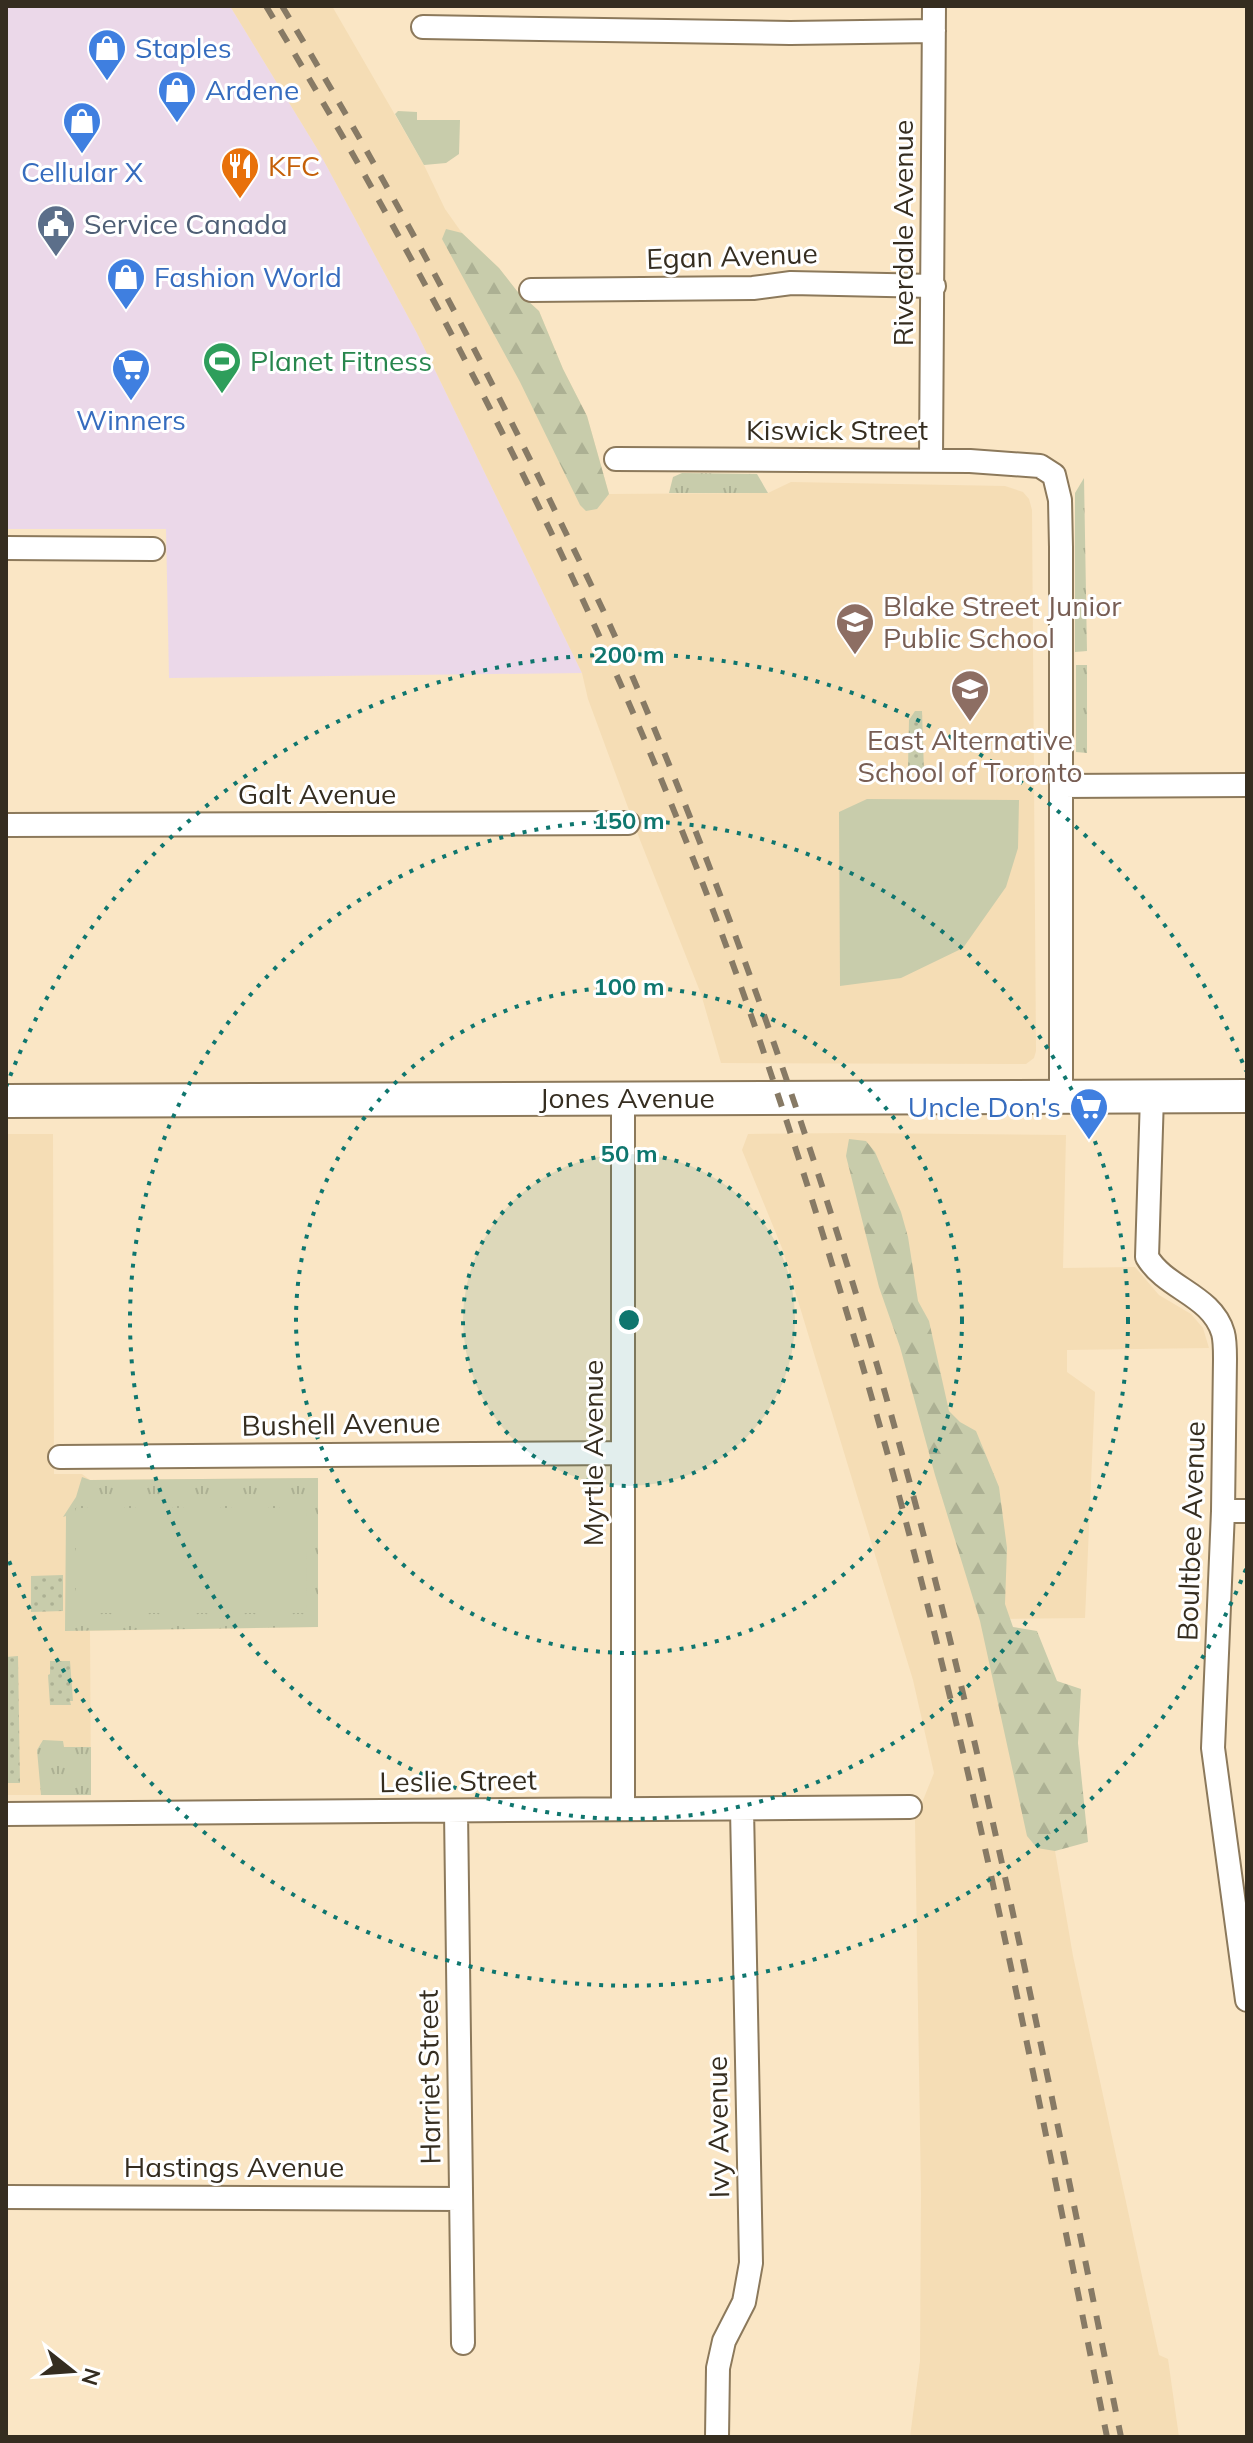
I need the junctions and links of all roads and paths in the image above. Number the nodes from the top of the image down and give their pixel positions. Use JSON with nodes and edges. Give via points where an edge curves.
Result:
{"nodes":[{"id":1,"x":934,"y":6,"type":"edge"},
{"id":2,"x":423,"y":27,"type":"dead end"},
{"id":3,"x":934,"y":31,"type":"junction"},
{"id":4,"x":934,"y":286,"type":"junction"},
{"id":5,"x":531,"y":290,"type":"dead end"},
{"id":6,"x":616,"y":459,"type":"dead end"},
{"id":7,"x":931,"y":460,"type":"junction"},
{"id":8,"x":6,"y":548,"type":"edge"},
{"id":9,"x":153,"y":549,"type":"dead end"},
{"id":10,"x":1247,"y":785,"type":"edge"},
{"id":11,"x":1061,"y":786,"type":"junction"},
{"id":12,"x":628,"y":823,"type":"dead end"},
{"id":13,"x":6,"y":825,"type":"edge"},
{"id":14,"x":1152,"y":1096,"type":"junction"},
{"id":15,"x":1247,"y":1096,"type":"edge"},
{"id":16,"x":623,"y":1097,"type":"junction"},
{"id":17,"x":1061,"y":1097,"type":"junction"},
{"id":18,"x":6,"y":1101,"type":"edge"},
{"id":19,"x":623,"y":1453,"type":"junction"},
{"id":20,"x":60,"y":1457,"type":"dead end"},
{"id":21,"x":1223,"y":1511,"type":"junction"},
{"id":22,"x":1247,"y":1511,"type":"edge"},
{"id":23,"x":910,"y":1807,"type":"dead end"},
{"id":24,"x":623,"y":1808,"type":"junction"},
{"id":25,"x":742,"y":1809,"type":"junction"},
{"id":26,"x":456,"y":1811,"type":"junction"},
{"id":27,"x":6,"y":1814,"type":"edge"},
{"id":28,"x":1240,"y":1898,"type":"edge"},
{"id":29,"x":1247,"y":2000,"type":"edge"},
{"id":30,"x":6,"y":2197,"type":"edge"},
{"id":31,"x":461,"y":2199,"type":"junction"},
{"id":32,"x":463,"y":2343,"type":"dead end"},
{"id":33,"x":717,"y":2437,"type":"edge"}],
"edges":[{"from":1,"to":3,"type":"street","name":"Riverdale Avenue"},
{"from":2,"to":3,"type":"street"},
{"from":3,"to":4,"type":"street","name":"Riverdale Avenue"},
{"from":4,"to":5,"type":"street","name":"Egan Avenue","via":[[791,283]]},
{"from":4,"to":7,"type":"street","name":"Riverdale Avenue"},
{"from":6,"to":7,"type":"street","name":"Kiswick Street"},
{"from":7,"to":11,"type":"street","name":"Kiswick Street","via":[[1024,464],[1054,475],[1060,500]]},
{"from":8,"to":9,"type":"street"},
{"from":10,"to":11,"type":"street"},
{"from":11,"to":17,"type":"street"},
{"from":12,"to":13,"type":"street","name":"Galt Avenue"},
{"from":14,"to":15,"type":"street","name":"Jones Avenue"},
{"from":14,"to":17,"type":"street","name":"Jones Avenue"},
{"from":14,"to":21,"type":"street","name":"Boultbee Avenue","via":[[1147,1257],[1165,1278],[1213,1312],[1223,1334]]},
{"from":16,"to":17,"type":"street","name":"Jones Avenue"},
{"from":16,"to":18,"type":"street","name":"Jones Avenue"},
{"from":16,"to":19,"type":"street","name":"Myrtle Avenue"},
{"from":19,"to":20,"type":"street","name":"Bushell Avenue"},
{"from":19,"to":24,"type":"street","name":"Myrtle Avenue"},
{"from":21,"to":22,"type":"street"},
{"from":21,"to":28,"type":"street","name":"Boultbee Avenue","via":[[1213,1748]]},
{"from":23,"to":25,"type":"street","name":"Leslie Street"},
{"from":24,"to":25,"type":"street","name":"Leslie Street"},
{"from":24,"to":26,"type":"street","name":"Leslie Street"},
{"from":25,"to":33,"type":"street","name":"Ivy Avenue","via":[[751,2263],[744,2302],[724,2341],[718,2368]]},
{"from":26,"to":27,"type":"street","name":"Leslie Street"},
{"from":26,"to":31,"type":"street","name":"Harriet Street"},
{"from":28,"to":29,"type":"street","name":"Boultbee Avenue"},
{"from":30,"to":31,"type":"street","name":"Hastings Avenue"},
{"from":31,"to":32,"type":"street","name":"Harriet Street"}]}
